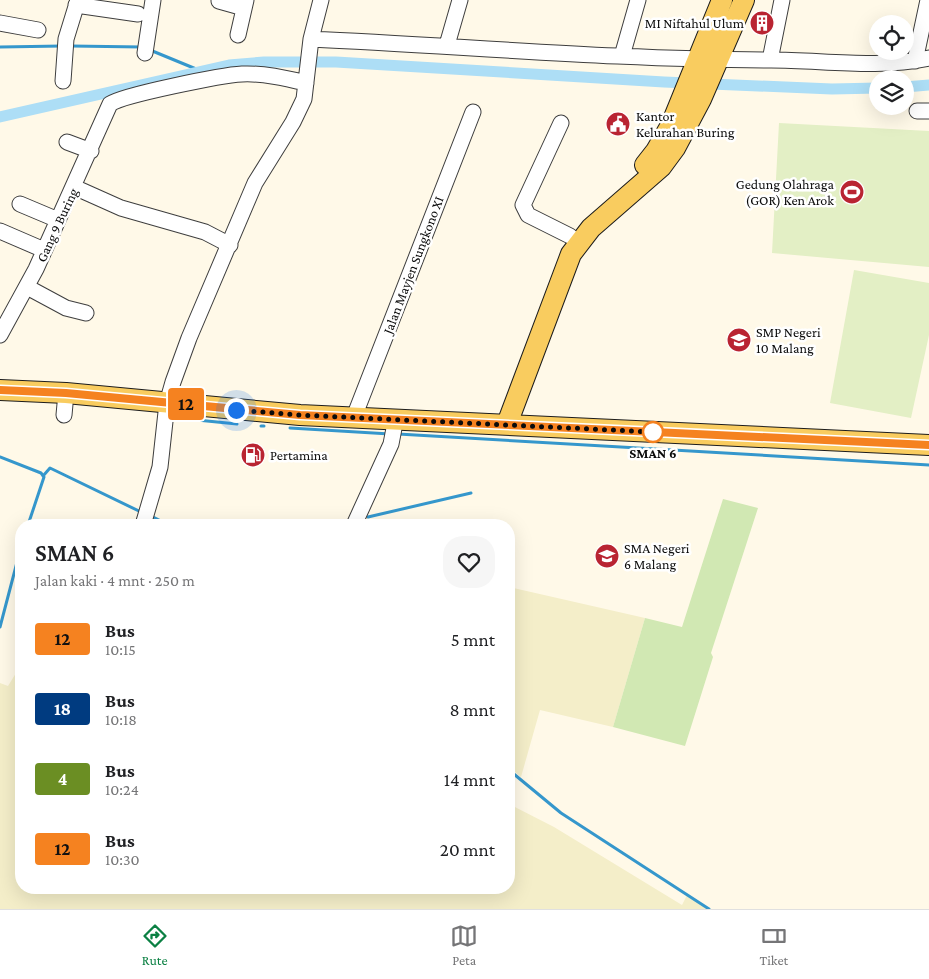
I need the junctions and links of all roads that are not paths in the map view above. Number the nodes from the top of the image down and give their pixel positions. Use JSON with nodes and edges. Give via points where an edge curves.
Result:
{"nodes":[{"id":1,"x":153,"y":0,"type":"edge"},
{"id":2,"x":321,"y":0,"type":"edge"},
{"id":3,"x":460,"y":0,"type":"edge"},
{"id":4,"x":638,"y":0,"type":"edge"},
{"id":5,"x":722,"y":0,"type":"edge"},
{"id":6,"x":744,"y":0,"type":"edge"},
{"id":7,"x":782,"y":0,"type":"edge"},
{"id":8,"x":928,"y":0,"type":"edge"},
{"id":9,"x":219,"y":1,"type":"edge"},
{"id":10,"x":77,"y":2,"type":"edge"},
{"id":11,"x":245,"y":4,"type":"edge"},
{"id":12,"x":138,"y":14,"type":"dead end"},
{"id":13,"x":0,"y":23,"type":"edge"},
{"id":14,"x":38,"y":30,"type":"dead end"},
{"id":15,"x":238,"y":35,"type":"dead end"},
{"id":16,"x":311,"y":44,"type":"junction"},
{"id":17,"x":447,"y":46,"type":"junction"},
{"id":18,"x":146,"y":48,"type":"dead end"},
{"id":19,"x":622,"y":56,"type":"junction"},
{"id":20,"x":922,"y":59,"type":"edge"},
{"id":21,"x":770,"y":60,"type":"junction"},
{"id":22,"x":706,"y":64,"type":"junction"},
{"id":23,"x":63,"y":81,"type":"dead end"},
{"id":24,"x":307,"y":81,"type":"junction"},
{"id":25,"x":692,"y":99,"type":"junction"},
{"id":26,"x":473,"y":112,"type":"dead end"},
{"id":27,"x":561,"y":123,"type":"dead end"},
{"id":28,"x":66,"y":142,"type":"dead end"},
{"id":29,"x":91,"y":151,"type":"junction"},
{"id":30,"x":74,"y":187,"type":"junction"},
{"id":31,"x":20,"y":204,"type":"dead end"},
{"id":32,"x":58,"y":220,"type":"junction"},
{"id":33,"x":0,"y":231,"type":"edge"},
{"id":34,"x":570,"y":236,"type":"junction"},
{"id":35,"x":230,"y":245,"type":"junction"},
{"id":36,"x":44,"y":250,"type":"junction"},
{"id":37,"x":28,"y":286,"type":"junction"},
{"id":38,"x":86,"y":313,"type":"dead end"},
{"id":39,"x":4,"y":318,"type":"edge"},
{"id":40,"x":0,"y":334,"type":"edge"},
{"id":41,"x":0,"y":390,"type":"edge"},
{"id":42,"x":167,"y":413,"type":"junction"},
{"id":43,"x":354,"y":417,"type":"junction"},
{"id":44,"x":395,"y":423,"type":"junction"},
{"id":45,"x":501,"y":424,"type":"junction"},
{"id":46,"x":929,"y":445,"type":"edge"},
{"id":47,"x":146,"y":517,"type":"edge"},
{"id":48,"x":357,"y":519,"type":"edge"}],
"edges":[{"from":1,"to":18,"type":"street"},
{"from":2,"to":16,"type":"street"},
{"from":3,"to":17,"type":"street"},
{"from":4,"to":19,"type":"street"},
{"from":5,"to":22,"type":"main road"},
{"from":6,"to":22,"type":"main road"},
{"from":7,"to":21,"type":"street"},
{"from":8,"to":20,"type":"street"},
{"from":9,"to":11,"type":"street"},
{"from":10,"to":12,"type":"street"},
{"from":10,"to":23,"type":"street","via":[[63,55]]},
{"from":11,"to":15,"type":"street"},
{"from":13,"to":14,"type":"street"},
{"from":16,"to":17,"type":"street"},
{"from":16,"to":24,"type":"street"},
{"from":17,"to":19,"type":"street"},
{"from":19,"to":22,"type":"street"},
{"from":20,"to":21,"type":"street","via":[[870,62]]},
{"from":21,"to":22,"type":"street"},
{"from":22,"to":25,"type":"main road"},
{"from":24,"to":29,"type":"street","name":"Gang 9 Buring","via":[[242,74],[116,100],[106,112]]},
{"from":24,"to":35,"type":"street","via":[[304,99],[255,183]]},
{"from":25,"to":34,"type":"main road","via":[[642,168],[601,203]]},
{"from":25,"to":45,"type":"main road","via":[[675,148],[661,167],[592,228],[571,254]]},
{"from":26,"to":43,"type":"street","name":"Jalan Mayjen Sungkono XI"},
{"from":27,"to":34,"type":"street","via":[[523,205],[528,215]]},
{"from":28,"to":29,"type":"street"},
{"from":29,"to":30,"type":"street","name":"Gang 9 Buring"},
{"from":30,"to":32,"type":"street","name":"Gang 9 Buring"},
{"from":30,"to":35,"type":"street","via":[[121,208],[192,228]]},
{"from":31,"to":32,"type":"street"},
{"from":32,"to":36,"type":"street","name":"Gang 9 Buring"},
{"from":33,"to":36,"type":"street"},
{"from":34,"to":45,"type":"main road","via":[[546,287]]},
{"from":35,"to":42,"type":"street","via":[[189,338]]},
{"from":36,"to":37,"type":"street","name":"Gang 9 Buring"},
{"from":37,"to":38,"type":"street","via":[[66,308]]},
{"from":37,"to":39,"type":"street","name":"Gang 9 Buring"},
{"from":39,"to":40,"type":"street","name":"Gang 9 Buring"},
{"from":41,"to":42,"type":"main road","via":[[65,405]]},
{"from":42,"to":43,"type":"main road","via":[[252,412]]},
{"from":42,"to":47,"type":"street","via":[[160,467]]},
{"from":43,"to":44,"type":"main road"},
{"from":44,"to":45,"type":"main road"},
{"from":44,"to":48,"type":"street","via":[[391,444]]},
{"from":45,"to":46,"type":"main road"}]}
